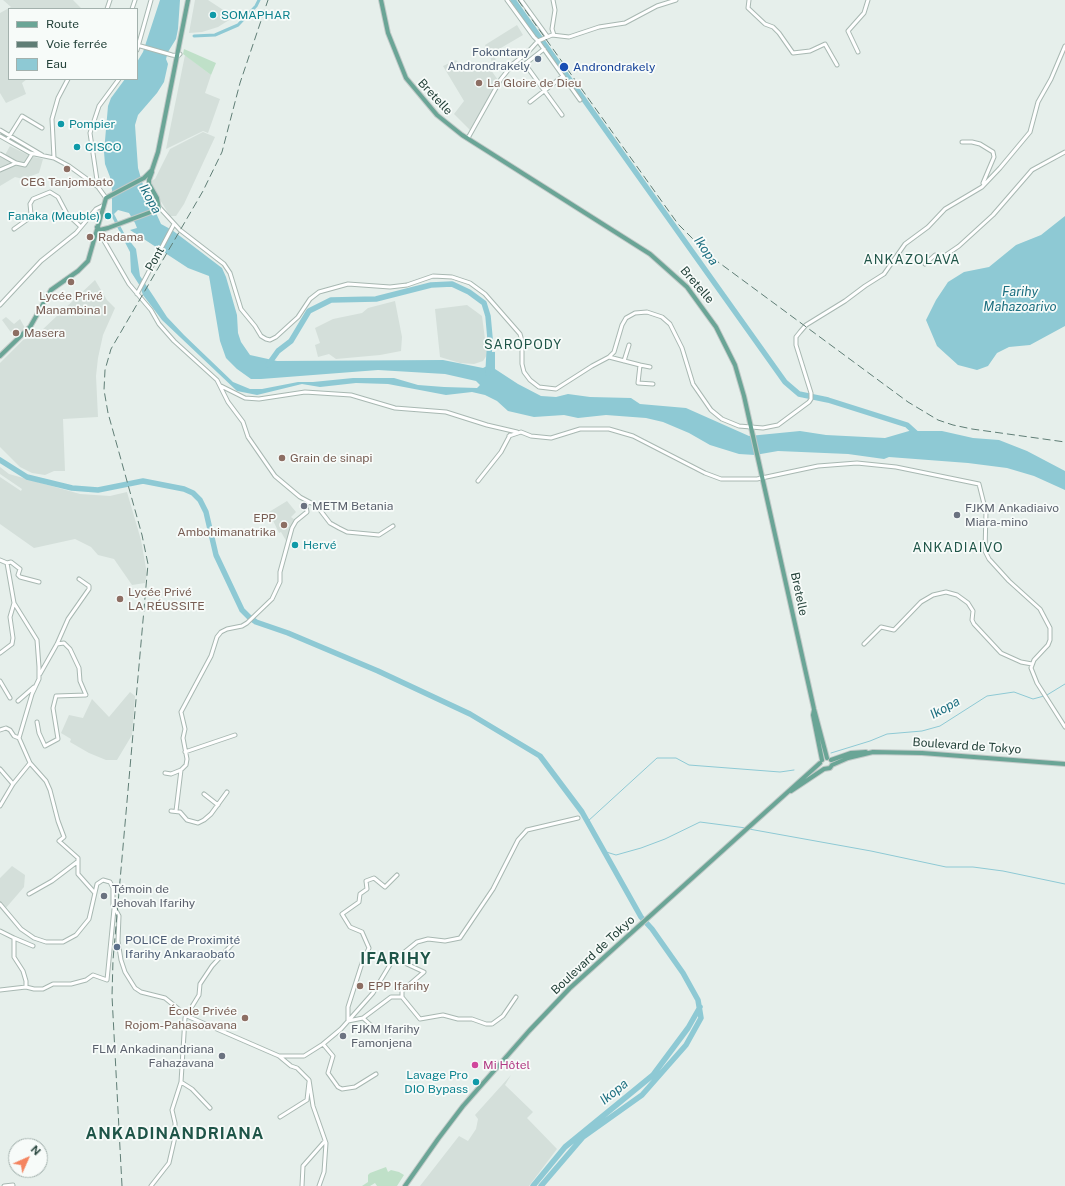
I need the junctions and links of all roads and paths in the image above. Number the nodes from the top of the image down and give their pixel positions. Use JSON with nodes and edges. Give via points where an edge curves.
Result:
{"nodes":[{"id":1,"x":151,"y":0,"type":"edge"},
{"id":2,"x":189,"y":0,"type":"edge"},
{"id":3,"x":380,"y":0,"type":"edge"},
{"id":4,"x":507,"y":0,"type":"edge"},
{"id":5,"x":521,"y":0,"type":"edge"},
{"id":6,"x":553,"y":0,"type":"edge"},
{"id":7,"x":676,"y":0,"type":"edge"},
{"id":8,"x":749,"y":0,"type":"edge"},
{"id":9,"x":868,"y":0,"type":"edge"},
{"id":10,"x":554,"y":35,"type":"junction"},
{"id":11,"x":545,"y":37,"type":"junction"},
{"id":12,"x":538,"y":40,"type":"junction"},
{"id":13,"x":1065,"y":46,"type":"edge"},
{"id":14,"x":138,"y":47,"type":"edge"},
{"id":15,"x":544,"y":49,"type":"junction"},
{"id":16,"x":858,"y":52,"type":"dead end"},
{"id":17,"x":179,"y":55,"type":"junction"},
{"id":18,"x":836,"y":65,"type":"dead end"},
{"id":19,"x":563,"y":76,"type":"junction"},
{"id":20,"x":68,"y":80,"type":"edge"},
{"id":21,"x":118,"y":80,"type":"edge"},
{"id":22,"x":544,"y":91,"type":"junction"},
{"id":23,"x":580,"y":100,"type":"dead end"},
{"id":24,"x":530,"y":102,"type":"dead end"},
{"id":25,"x":562,"y":115,"type":"dead end"},
{"id":26,"x":42,"y":128,"type":"dead end"},
{"id":27,"x":0,"y":130,"type":"edge"},
{"id":28,"x":0,"y":136,"type":"edge"},
{"id":29,"x":9,"y":136,"type":"junction"},
{"id":30,"x":468,"y":138,"type":"junction"},
{"id":31,"x":7,"y":140,"type":"junction"},
{"id":32,"x":962,"y":142,"type":"dead end"},
{"id":33,"x":1065,"y":152,"type":"edge"},
{"id":34,"x":0,"y":154,"type":"edge"},
{"id":35,"x":32,"y":154,"type":"junction"},
{"id":36,"x":48,"y":157,"type":"junction"},
{"id":37,"x":54,"y":158,"type":"junction"},
{"id":38,"x":16,"y":163,"type":"junction"},
{"id":39,"x":0,"y":170,"type":"edge"},
{"id":40,"x":143,"y":178,"type":"junction"},
{"id":41,"x":149,"y":182,"type":"junction"},
{"id":42,"x":98,"y":187,"type":"junction"},
{"id":43,"x":982,"y":187,"type":"junction"},
{"id":44,"x":106,"y":198,"type":"junction"},
{"id":45,"x":102,"y":206,"type":"junction"},
{"id":46,"x":160,"y":207,"type":"junction"},
{"id":47,"x":174,"y":224,"type":"junction"},
{"id":48,"x":97,"y":227,"type":"junction"},
{"id":49,"x":81,"y":228,"type":"junction"},
{"id":50,"x":14,"y":229,"type":"dead end"},
{"id":51,"x":101,"y":230,"type":"junction"},
{"id":52,"x":925,"y":264,"type":"dead end"},
{"id":53,"x":137,"y":294,"type":"junction"},
{"id":54,"x":0,"y":304,"type":"edge"},
{"id":55,"x":629,"y":345,"type":"dead end"},
{"id":56,"x":0,"y":356,"type":"edge"},
{"id":57,"x":609,"y":357,"type":"junction"},
{"id":58,"x":624,"y":361,"type":"junction"},
{"id":59,"x":640,"y":365,"type":"junction"},
{"id":60,"x":650,"y":367,"type":"dead end"},
{"id":61,"x":653,"y":384,"type":"dead end"},
{"id":62,"x":221,"y":386,"type":"junction"},
{"id":63,"x":231,"y":391,"type":"junction"},
{"id":64,"x":225,"y":396,"type":"junction"},
{"id":65,"x":752,"y":429,"type":"junction"},
{"id":66,"x":509,"y":436,"type":"junction"},
{"id":67,"x":763,"y":478,"type":"junction"},
{"id":68,"x":478,"y":481,"type":"dead end"},
{"id":69,"x":309,"y":502,"type":"junction"},
{"id":70,"x":393,"y":526,"type":"dead end"},
{"id":71,"x":0,"y":560,"type":"edge"},
{"id":72,"x":7,"y":563,"type":"junction"},
{"id":73,"x":79,"y":579,"type":"dead end"},
{"id":74,"x":39,"y":582,"type":"dead end"},
{"id":75,"x":14,"y":602,"type":"junction"},
{"id":76,"x":57,"y":644,"type":"junction"},
{"id":77,"x":864,"y":644,"type":"dead end"},
{"id":78,"x":0,"y":653,"type":"edge"},
{"id":79,"x":1032,"y":664,"type":"junction"},
{"id":80,"x":38,"y":679,"type":"junction"},
{"id":81,"x":0,"y":681,"type":"edge"},
{"id":82,"x":34,"y":686,"type":"junction"},
{"id":83,"x":10,"y":698,"type":"dead end"},
{"id":84,"x":18,"y":701,"type":"dead end"},
{"id":85,"x":814,"y":709,"type":"junction"},
{"id":86,"x":37,"y":722,"type":"dead end"},
{"id":87,"x":1065,"y":727,"type":"edge"},
{"id":88,"x":0,"y":730,"type":"edge"},
{"id":89,"x":235,"y":735,"type":"dead end"},
{"id":90,"x":19,"y":738,"type":"junction"},
{"id":91,"x":185,"y":752,"type":"junction"},
{"id":92,"x":868,"y":752,"type":"junction"},
{"id":93,"x":829,"y":759,"type":"junction"},
{"id":94,"x":821,"y":761,"type":"junction"},
{"id":95,"x":30,"y":763,"type":"junction"},
{"id":96,"x":1065,"y":764,"type":"edge"},
{"id":97,"x":832,"y":765,"type":"junction"},
{"id":98,"x":824,"y":769,"type":"junction"},
{"id":99,"x":0,"y":770,"type":"edge"},
{"id":100,"x":181,"y":770,"type":"junction"},
{"id":101,"x":165,"y":773,"type":"dead end"},
{"id":102,"x":13,"y":784,"type":"junction"},
{"id":103,"x":227,"y":792,"type":"dead end"},
{"id":104,"x":788,"y":793,"type":"junction"},
{"id":105,"x":204,"y":794,"type":"dead end"},
{"id":106,"x":218,"y":805,"type":"junction"},
{"id":107,"x":0,"y":806,"type":"edge"},
{"id":108,"x":171,"y":811,"type":"dead end"},
{"id":109,"x":176,"y":811,"type":"junction"},
{"id":110,"x":578,"y":818,"type":"dead end"},
{"id":111,"x":78,"y":860,"type":"junction"},
{"id":112,"x":397,"y":875,"type":"dead end"},
{"id":113,"x":94,"y":892,"type":"junction"},
{"id":114,"x":29,"y":894,"type":"dead end"},
{"id":115,"x":0,"y":904,"type":"edge"},
{"id":116,"x":114,"y":909,"type":"junction"},
{"id":117,"x":0,"y":931,"type":"edge"},
{"id":118,"x":14,"y":938,"type":"junction"},
{"id":119,"x":234,"y":942,"type":"dead end"},
{"id":120,"x":33,"y":946,"type":"dead end"},
{"id":121,"x":396,"y":959,"type":"junction"},
{"id":122,"x":26,"y":987,"type":"junction"},
{"id":123,"x":0,"y":990,"type":"edge"},
{"id":124,"x":402,"y":997,"type":"junction"},
{"id":125,"x":516,"y":997,"type":"dead end"},
{"id":126,"x":187,"y":1016,"type":"junction"},
{"id":127,"x":363,"y":1018,"type":"junction"},
{"id":128,"x":348,"y":1022,"type":"junction"},
{"id":129,"x":375,"y":1029,"type":"dead end"},
{"id":130,"x":323,"y":1044,"type":"junction"},
{"id":131,"x":279,"y":1056,"type":"junction"},
{"id":132,"x":376,"y":1074,"type":"dead end"},
{"id":133,"x":309,"y":1080,"type":"junction"},
{"id":134,"x":181,"y":1082,"type":"junction"},
{"id":135,"x":210,"y":1108,"type":"dead end"},
{"id":136,"x":280,"y":1117,"type":"dead end"},
{"id":137,"x":325,"y":1141,"type":"junction"},
{"id":138,"x":13,"y":1185,"type":"dead end"},
{"id":139,"x":4,"y":1186,"type":"edge"},
{"id":140,"x":151,"y":1186,"type":"edge"},
{"id":141,"x":302,"y":1186,"type":"edge"},
{"id":142,"x":320,"y":1186,"type":"edge"},
{"id":143,"x":405,"y":1186,"type":"edge"}],
"edges":[{"from":1,"to":14,"type":"street"},
{"from":2,"to":17,"type":"main road"},
{"from":3,"to":30,"type":"main road","name":"Bretelle","via":[[388,33],[406,78],[437,115]]},
{"from":4,"to":12,"type":"street"},
{"from":5,"to":11,"type":"street"},
{"from":6,"to":10,"type":"street"},
{"from":7,"to":10,"type":"street","via":[[657,6],[625,23],[569,37]]},
{"from":8,"to":18,"type":"street","via":[[748,8],[765,24],[776,30],[792,53],[810,51],[825,44]]},
{"from":9,"to":16,"type":"street","via":[[864,13],[848,31]]},
{"from":10,"to":11,"type":"street"},
{"from":11,"to":12,"type":"street"},
{"from":12,"to":15,"type":"street"},
{"from":12,"to":30,"type":"street","via":[[501,79]]},
{"from":13,"to":43,"type":"street","via":[[1038,102],[1030,132]]},
{"from":14,"to":17,"type":"street"},
{"from":15,"to":19,"type":"street"},
{"from":15,"to":22,"type":"street","via":[[525,64]]},
{"from":17,"to":40,"type":"main road","via":[[157,155],[152,170]]},
{"from":17,"to":41,"type":"main road","via":[[160,154]]},
{"from":19,"to":22,"type":"street"},
{"from":19,"to":23,"type":"street"},
{"from":20,"to":37,"type":"street","via":[[56,103],[52,119]]},
{"from":21,"to":42,"type":"street","via":[[99,106],[90,133]]},
{"from":22,"to":24,"type":"street"},
{"from":22,"to":25,"type":"street"},
{"from":26,"to":29,"type":"street","via":[[22,116]]},
{"from":27,"to":29,"type":"street"},
{"from":28,"to":31,"type":"street"},
{"from":29,"to":31,"type":"street"},
{"from":29,"to":36,"type":"street"},
{"from":30,"to":65,"type":"main road","name":"Bretelle","via":[[624,236],[677,276],[704,309],[730,352]]},
{"from":31,"to":35,"type":"street"},
{"from":32,"to":43,"type":"street","via":[[980,144],[993,152],[994,157]]},
{"from":33,"to":52,"type":"street","via":[[1032,170],[993,215],[959,246],[940,259],[935,255]]},
{"from":34,"to":38,"type":"street"},
{"from":35,"to":36,"type":"street"},
{"from":35,"to":38,"type":"street","via":[[26,165]]},
{"from":36,"to":37,"type":"street"},
{"from":37,"to":42,"type":"street"},
{"from":38,"to":39,"type":"street"},
{"from":40,"to":41,"type":"main road"},
{"from":40,"to":44,"type":"main road"},
{"from":41,"to":46,"type":"main road"},
{"from":42,"to":44,"type":"street"},
{"from":43,"to":65,"type":"street","via":[[945,209],[928,227],[905,244],[884,274],[806,325],[796,337],[796,345],[811,399],[778,425]]},
{"from":44,"to":45,"type":"main road"},
{"from":45,"to":48,"type":"main road"},
{"from":45,"to":49,"type":"street","via":[[92,213]]},
{"from":46,"to":47,"type":"street"},
{"from":46,"to":51,"type":"main road"},
{"from":47,"to":53,"type":"street","name":"Pont"},
{"from":47,"to":57,"type":"street","via":[[224,264],[230,273],[241,309],[266,339],[270,340],[279,335],[319,292],[348,284],[379,287],[407,285],[441,275],[470,283],[491,300],[520,334],[524,372],[539,386],[556,389]]},
{"from":48,"to":51,"type":"main road"},
{"from":48,"to":56,"type":"main road","via":[[85,264],[51,290],[30,327]]},
{"from":49,"to":50,"type":"street","via":[[67,214],[58,197],[50,192],[33,199],[28,219]]},
{"from":49,"to":54,"type":"street","via":[[41,261]]},
{"from":51,"to":53,"type":"street","via":[[103,239]]},
{"from":53,"to":62,"type":"street","via":[[159,324]]},
{"from":55,"to":58,"type":"street"},
{"from":57,"to":58,"type":"street"},
{"from":57,"to":65,"type":"street","via":[[614,352],[622,325],[631,315],[647,312],[662,316],[670,324],[682,348],[698,393],[711,410],[722,419]]},
{"from":58,"to":59,"type":"street"},
{"from":59,"to":60,"type":"street"},
{"from":59,"to":61,"type":"street","via":[[638,383]]},
{"from":62,"to":63,"type":"street"},
{"from":62,"to":64,"type":"street"},
{"from":63,"to":64,"type":"street"},
{"from":63,"to":66,"type":"street","via":[[245,398],[259,399],[305,392],[351,395],[395,408],[446,412],[517,432]]},
{"from":64,"to":69,"type":"street","via":[[269,469],[287,487]]},
{"from":65,"to":67,"type":"main road","name":"Bretelle"},
{"from":66,"to":67,"type":"street","via":[[521,432],[550,438],[580,429],[609,429],[633,436],[721,479]]},
{"from":66,"to":68,"type":"street","via":[[501,452]]},
{"from":67,"to":79,"type":"street","via":[[818,466],[857,463],[896,467],[978,484],[986,512],[985,551],[989,559],[1040,610],[1050,628],[1048,645]]},
{"from":67,"to":85,"type":"main road","name":"Bretelle"},
{"from":69,"to":70,"type":"street","via":[[317,506],[330,523],[347,532],[379,534]]},
{"from":69,"to":91,"type":"street","via":[[306,505],[307,512],[292,528],[276,594],[242,626],[221,632],[199,680],[182,707]]},
{"from":71,"to":72,"type":"street"},
{"from":72,"to":74,"type":"street","via":[[11,562],[20,569],[20,577]]},
{"from":72,"to":75,"type":"street"},
{"from":73,"to":76,"type":"street","via":[[89,586],[89,589],[68,619]]},
{"from":75,"to":78,"type":"street","via":[[10,618],[12,644]]},
{"from":75,"to":80,"type":"street","via":[[37,640]]},
{"from":76,"to":80,"type":"street","via":[[40,670]]},
{"from":76,"to":86,"type":"street","via":[[64,643],[70,649],[79,668],[80,681],[86,695],[56,696],[53,708],[58,739],[45,746]]},
{"from":77,"to":79,"type":"street","via":[[881,628],[894,630],[921,602],[933,595],[946,592],[957,595],[968,603],[973,611],[974,624],[1001,653]]},
{"from":79,"to":87,"type":"street","via":[[1035,678]]},
{"from":80,"to":82,"type":"street"},
{"from":81,"to":83,"type":"street"},
{"from":82,"to":84,"type":"street"},
{"from":82,"to":90,"type":"street"},
{"from":85,"to":93,"type":"main road","name":"Bretelle"},
{"from":85,"to":94,"type":"main road","name":"Bretelle","via":[[812,715]]},
{"from":88,"to":90,"type":"street","via":[[6,728]]},
{"from":89,"to":91,"type":"street"},
{"from":90,"to":95,"type":"street"},
{"from":91,"to":100,"type":"street","via":[[186,765]]},
{"from":92,"to":93,"type":"main road","name":"Boulevard de Tokyo","via":[[850,753]]},
{"from":92,"to":96,"type":"main road","name":"Boulevard de Tokyo","via":[[922,753]]},
{"from":92,"to":97,"type":"main road","name":"Boulevard de Tokyo"},
{"from":93,"to":94,"type":"main road","name":"Boulevard de Tokyo"},
{"from":93,"to":97,"type":"main road","name":"Bretelle"},
{"from":94,"to":98,"type":"main road"},
{"from":94,"to":104,"type":"main road","name":"Boulevard de Tokyo"},
{"from":95,"to":102,"type":"street"},
{"from":95,"to":111,"type":"street","via":[[46,781],[50,790],[64,837],[60,841]]},
{"from":97,"to":98,"type":"main road","name":"Boulevard de Tokyo"},
{"from":98,"to":104,"type":"main road","name":"Boulevard de Tokyo"},
{"from":99,"to":102,"type":"street"},
{"from":100,"to":101,"type":"street","via":[[171,774]]},
{"from":100,"to":109,"type":"street"},
{"from":102,"to":107,"type":"street"},
{"from":103,"to":106,"type":"street"},
{"from":104,"to":143,"type":"main road","name":"Boulevard de Tokyo","via":[[570,988],[463,1106]]},
{"from":105,"to":106,"type":"street"},
{"from":106,"to":109,"type":"street","via":[[198,823],[187,820]]},
{"from":108,"to":109,"type":"street"},
{"from":110,"to":121,"type":"street","via":[[533,828],[524,833],[494,889],[460,938],[445,941],[422,940]]},
{"from":111,"to":113,"type":"street","via":[[78,874]]},
{"from":111,"to":114,"type":"street","via":[[52,881]]},
{"from":112,"to":128,"type":"street","via":[[385,886],[374,878],[366,881],[367,889],[360,894],[359,902],[342,914],[350,926],[362,932],[369,948],[348,1007]]},
{"from":113,"to":115,"type":"street","via":[[89,919],[76,935],[63,942],[46,942],[34,938],[21,929]]},
{"from":113,"to":116,"type":"street","via":[[99,882],[110,882],[113,888]]},
{"from":116,"to":122,"type":"street","via":[[107,980],[93,975],[72,984],[53,984],[43,989]]},
{"from":116,"to":126,"type":"street","via":[[119,916],[118,941],[121,960],[130,980],[138,990],[165,998]]},
{"from":117,"to":118,"type":"street"},
{"from":118,"to":120,"type":"street"},
{"from":118,"to":122,"type":"street","via":[[14,957],[23,971]]},
{"from":119,"to":126,"type":"street","via":[[200,984],[199,995]]},
{"from":121,"to":124,"type":"street","via":[[424,972],[403,990]]},
{"from":121,"to":128,"type":"street","via":[[373,993]]},
{"from":122,"to":123,"type":"street"},
{"from":124,"to":125,"type":"street","via":[[420,1019],[443,1015],[472,1019],[486,1024],[492,1024],[503,1016]]},
{"from":124,"to":127,"type":"street","via":[[391,997]]},
{"from":126,"to":131,"type":"street"},
{"from":126,"to":134,"type":"street","via":[[182,1046]]},
{"from":127,"to":128,"type":"street"},
{"from":127,"to":129,"type":"street"},
{"from":128,"to":130,"type":"street"},
{"from":130,"to":131,"type":"street","via":[[304,1056]]},
{"from":130,"to":132,"type":"street","via":[[333,1056],[328,1073],[338,1087],[355,1087]]},
{"from":131,"to":133,"type":"street"},
{"from":133,"to":136,"type":"street","via":[[307,1100]]},
{"from":133,"to":137,"type":"street","via":[[313,1106]]},
{"from":134,"to":135,"type":"street","via":[[192,1089]]},
{"from":134,"to":140,"type":"street","via":[[172,1110],[175,1137],[169,1163]]},
{"from":137,"to":141,"type":"street","via":[[303,1166]]},
{"from":137,"to":142,"type":"street","via":[[324,1172]]},
{"from":138,"to":139,"type":"street"}]}
